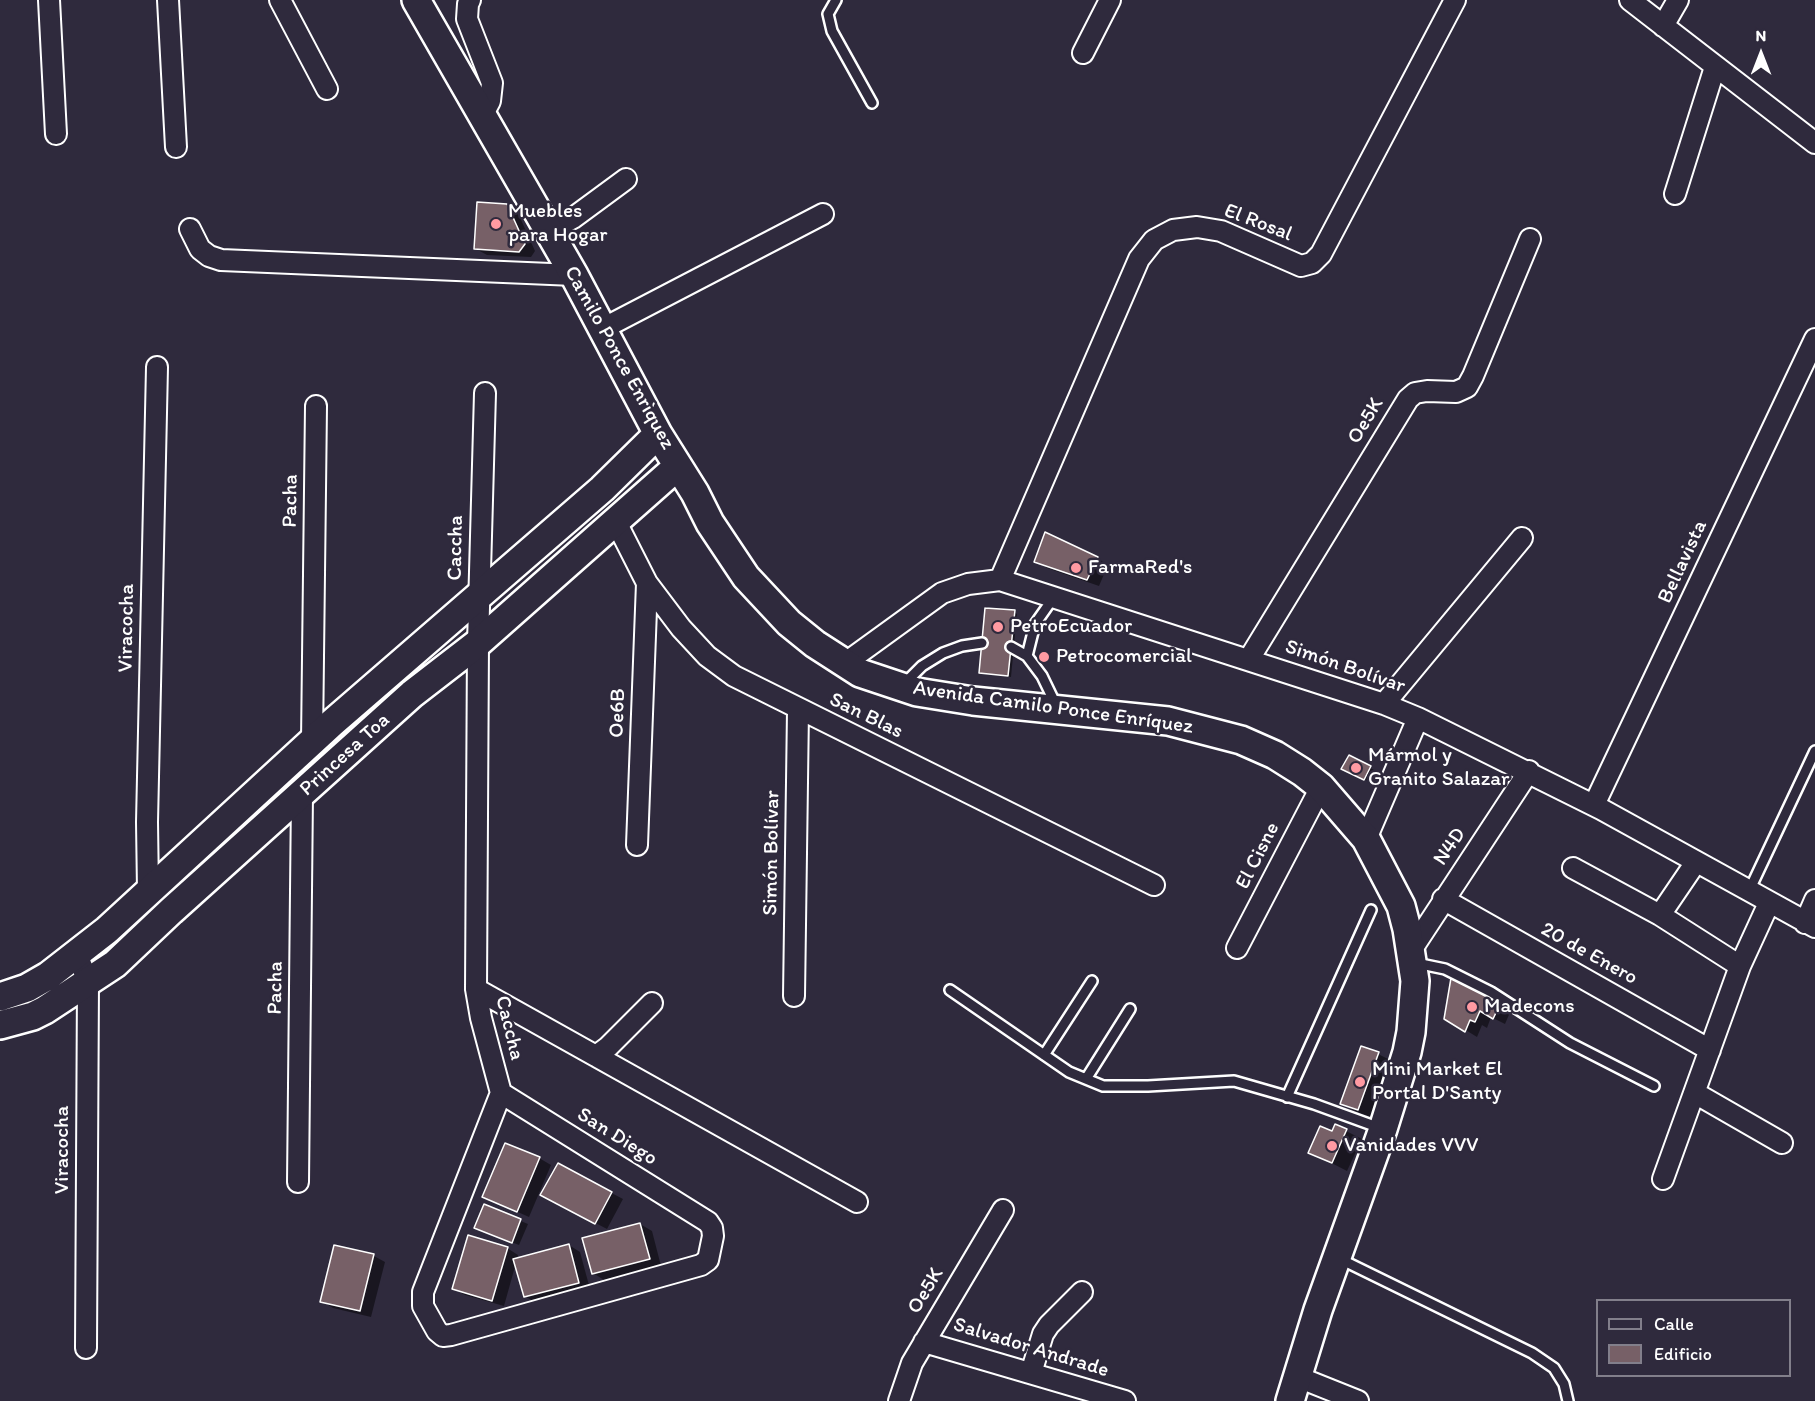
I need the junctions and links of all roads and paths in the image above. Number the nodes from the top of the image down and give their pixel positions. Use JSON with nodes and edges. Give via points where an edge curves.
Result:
{"nodes":[{"id":1,"x":49,"y":0,"type":"edge"},
{"id":2,"x":168,"y":0,"type":"edge"},
{"id":3,"x":280,"y":0,"type":"edge"},
{"id":4,"x":416,"y":0,"type":"edge"},
{"id":5,"x":470,"y":0,"type":"edge"},
{"id":6,"x":836,"y":0,"type":"edge"},
{"id":7,"x":1110,"y":0,"type":"edge"},
{"id":8,"x":1455,"y":0,"type":"edge"},
{"id":9,"x":1630,"y":0,"type":"edge"},
{"id":10,"x":1678,"y":0,"type":"edge"},
{"id":11,"x":1663,"y":26,"type":"junction"},
{"id":12,"x":1083,"y":53,"type":"dead end"},
{"id":13,"x":1715,"y":67,"type":"junction"},
{"id":14,"x":327,"y":89,"type":"dead end"},
{"id":15,"x":872,"y":103,"type":"dead end"},
{"id":16,"x":482,"y":116,"type":"junction"},
{"id":17,"x":56,"y":134,"type":"dead end"},
{"id":18,"x":1815,"y":143,"type":"edge"},
{"id":19,"x":176,"y":147,"type":"dead end"},
{"id":20,"x":626,"y":179,"type":"dead end"},
{"id":21,"x":1675,"y":194,"type":"dead end"},
{"id":22,"x":823,"y":214,"type":"dead end"},
{"id":23,"x":190,"y":229,"type":"dead end"},
{"id":24,"x":549,"y":231,"type":"junction"},
{"id":25,"x":1530,"y":239,"type":"dead end"},
{"id":26,"x":574,"y":275,"type":"junction"},
{"id":27,"x":602,"y":328,"type":"junction"},
{"id":28,"x":1815,"y":339,"type":"edge"},
{"id":29,"x":157,"y":367,"type":"dead end"},
{"id":30,"x":485,"y":393,"type":"dead end"},
{"id":31,"x":316,"y":406,"type":"dead end"},
{"id":32,"x":658,"y":434,"type":"junction"},
{"id":33,"x":678,"y":466,"type":"junction"},
{"id":34,"x":616,"y":522,"type":"junction"},
{"id":35,"x":1522,"y":538,"type":"dead end"},
{"id":36,"x":1000,"y":580,"type":"junction"},
{"id":37,"x":647,"y":583,"type":"junction"},
{"id":38,"x":479,"y":593,"type":"junction"},
{"id":39,"x":1054,"y":597,"type":"junction"},
{"id":40,"x":478,"y":643,"type":"junction"},
{"id":41,"x":982,"y":643,"type":"dead end"},
{"id":42,"x":1011,"y":647,"type":"dead end"},
{"id":43,"x":1027,"y":656,"type":"junction"},
{"id":44,"x":1249,"y":659,"type":"junction"},
{"id":45,"x":844,"y":664,"type":"junction"},
{"id":46,"x":901,"y":687,"type":"junction"},
{"id":47,"x":1384,"y":704,"type":"junction"},
{"id":48,"x":798,"y":710,"type":"junction"},
{"id":49,"x":1058,"y":710,"type":"junction"},
{"id":50,"x":1418,"y":718,"type":"junction"},
{"id":51,"x":312,"y":741,"type":"junction"},
{"id":52,"x":1815,"y":750,"type":"edge"},
{"id":53,"x":1528,"y":771,"type":"junction"},
{"id":54,"x":1320,"y":787,"type":"junction"},
{"id":55,"x":302,"y":794,"type":"junction"},
{"id":56,"x":1594,"y":806,"type":"junction"},
{"id":57,"x":1366,"y":839,"type":"junction"},
{"id":58,"x":637,"y":845,"type":"dead end"},
{"id":59,"x":1696,"y":862,"type":"junction"},
{"id":60,"x":1573,"y":868,"type":"dead end"},
{"id":61,"x":1154,"y":885,"type":"dead end"},
{"id":62,"x":147,"y":891,"type":"junction"},
{"id":63,"x":1749,"y":891,"type":"junction"},
{"id":64,"x":1443,"y":899,"type":"junction"},
{"id":65,"x":1815,"y":900,"type":"edge"},
{"id":66,"x":1769,"y":903,"type":"junction"},
{"id":67,"x":1371,"y":910,"type":"dead end"},
{"id":68,"x":1660,"y":915,"type":"junction"},
{"id":69,"x":1810,"y":925,"type":"edge"},
{"id":70,"x":1237,"y":948,"type":"dead end"},
{"id":71,"x":77,"y":954,"type":"junction"},
{"id":72,"x":1412,"y":956,"type":"junction"},
{"id":73,"x":1740,"y":966,"type":"junction"},
{"id":74,"x":1092,"y":981,"type":"dead end"},
{"id":75,"x":88,"y":982,"type":"junction"},
{"id":76,"x":476,"y":989,"type":"junction"},
{"id":77,"x":950,"y":990,"type":"dead end"},
{"id":78,"x":794,"y":996,"type":"dead end"},
{"id":79,"x":0,"y":997,"type":"edge"},
{"id":80,"x":652,"y":1004,"type":"dead end"},
{"id":81,"x":1130,"y":1009,"type":"dead end"},
{"id":82,"x":0,"y":1025,"type":"edge"},
{"id":83,"x":1710,"y":1050,"type":"junction"},
{"id":84,"x":1044,"y":1055,"type":"junction"},
{"id":85,"x":596,"y":1056,"type":"junction"},
{"id":86,"x":1086,"y":1079,"type":"junction"},
{"id":87,"x":1654,"y":1086,"type":"dead end"},
{"id":88,"x":501,"y":1093,"type":"junction"},
{"id":89,"x":1695,"y":1093,"type":"junction"},
{"id":90,"x":1287,"y":1097,"type":"junction"},
{"id":91,"x":1383,"y":1129,"type":"junction"},
{"id":92,"x":1782,"y":1143,"type":"dead end"},
{"id":93,"x":1663,"y":1179,"type":"dead end"},
{"id":94,"x":298,"y":1182,"type":"dead end"},
{"id":95,"x":857,"y":1202,"type":"dead end"},
{"id":96,"x":1003,"y":1210,"type":"dead end"},
{"id":97,"x":708,"y":1222,"type":"joint"},
{"id":98,"x":1338,"y":1258,"type":"junction"},
{"id":99,"x":1082,"y":1292,"type":"dead end"},
{"id":100,"x":924,"y":1341,"type":"junction"},
{"id":101,"x":86,"y":1348,"type":"dead end"},
{"id":102,"x":1031,"y":1373,"type":"junction"},
{"id":103,"x":1294,"y":1389,"type":"edge"},
{"id":104,"x":1082,"y":1395,"type":"edge"},
{"id":105,"x":899,"y":1401,"type":"edge"},
{"id":106,"x":1125,"y":1401,"type":"edge"},
{"id":107,"x":1358,"y":1401,"type":"edge"},
{"id":108,"x":1568,"y":1401,"type":"edge"}],
"edges":[{"from":1,"to":17,"type":"street"},
{"from":2,"to":19,"type":"street"},
{"from":3,"to":14,"type":"street"},
{"from":4,"to":16,"type":"main road","name":"Camilo Ponce Enrìquez"},
{"from":5,"to":16,"type":"street","via":[[468,19],[492,83],[490,100]]},
{"from":6,"to":15,"type":"lane","via":[[828,14],[832,31]]},
{"from":7,"to":12,"type":"street"},
{"from":8,"to":36,"type":"street","name":"El Rosal","via":[[1312,263],[1301,266],[1221,231],[1197,227],[1173,230],[1154,240],[1139,259]]},
{"from":9,"to":11,"type":"street"},
{"from":10,"to":11,"type":"street"},
{"from":11,"to":13,"type":"street"},
{"from":13,"to":18,"type":"street"},
{"from":13,"to":21,"type":"street"},
{"from":16,"to":24,"type":"main road","name":"Camilo Ponce Enrìquez"},
{"from":20,"to":24,"type":"street"},
{"from":22,"to":27,"type":"street"},
{"from":23,"to":26,"type":"street","via":[[200,249],[221,260]]},
{"from":24,"to":26,"type":"main road","name":"Camilo Ponce Enrìquez"},
{"from":25,"to":44,"type":"street","name":"Oe5K","via":[[1467,387],[1456,392],[1415,393],[1408,399]]},
{"from":26,"to":27,"type":"main road","name":"Camilo Ponce Enrìquez"},
{"from":27,"to":32,"type":"main road","name":"Camilo Ponce Enrìquez"},
{"from":28,"to":56,"type":"street","name":"Bellavista"},
{"from":29,"to":62,"type":"street","name":"Viracocha"},
{"from":30,"to":38,"type":"street","name":"Caccha"},
{"from":31,"to":51,"type":"street","name":"Pacha"},
{"from":32,"to":33,"type":"main road","name":"Camilo Ponce Enrìquez"},
{"from":32,"to":38,"type":"main road","name":"Princesa Toa","via":[[602,489]]},
{"from":33,"to":34,"type":"main road","name":"Princesa Toa"},
{"from":33,"to":45,"type":"main road","name":"Avenida Camilo Ponce Enríquez","via":[[746,577],[789,623]]},
{"from":34,"to":37,"type":"street","name":"San Blas"},
{"from":34,"to":40,"type":"main road","name":"Princesa Toa"},
{"from":35,"to":47,"type":"street"},
{"from":36,"to":39,"type":"street","name":"Simón Bolívar"},
{"from":36,"to":45,"type":"street","name":"Simón Bolívar","via":[[968,584],[942,593]]},
{"from":37,"to":48,"type":"street","name":"San Blas","via":[[707,656],[734,676]]},
{"from":37,"to":58,"type":"street","name":"Oe6B"},
{"from":38,"to":40,"type":"street","name":"Caccha"},
{"from":38,"to":51,"type":"main road","name":"Princesa Toa"},
{"from":39,"to":43,"type":"lane","via":[[1035,624]]},
{"from":39,"to":44,"type":"street","name":"Simón Bolívar"},
{"from":40,"to":55,"type":"main road","name":"Princesa Toa","via":[[412,694]]},
{"from":40,"to":76,"type":"street","name":"Caccha"},
{"from":41,"to":46,"type":"lane","via":[[962,645],[943,653],[922,666]]},
{"from":42,"to":43,"type":"lane"},
{"from":43,"to":49,"type":"lane","via":[[1042,676]]},
{"from":44,"to":47,"type":"street","name":"Simón Bolívar"},
{"from":45,"to":46,"type":"main road","name":"Avenida Camilo Ponce Enríquez","via":[[860,674]]},
{"from":46,"to":49,"type":"main road","name":"Avenida Camilo Ponce Enríquez","via":[[973,701]]},
{"from":47,"to":50,"type":"street","name":"Simón Bolívar"},
{"from":48,"to":61,"type":"street","name":"San Blas"},
{"from":48,"to":78,"type":"street","name":"Simón Bolívar"},
{"from":49,"to":54,"type":"main road","name":"Avenida Camilo Ponce Enríquez","via":[[1168,721],[1241,740],[1275,755]]},
{"from":50,"to":53,"type":"street","name":"Simón Bolívar"},
{"from":50,"to":57,"type":"street"},
{"from":51,"to":62,"type":"main road","name":"Princesa Toa"},
{"from":52,"to":63,"type":"lane"},
{"from":53,"to":56,"type":"street","name":"Simón Bolívar"},
{"from":53,"to":64,"type":"street","name":"N4D"},
{"from":54,"to":57,"type":"main road","name":"Avenida Camilo Ponce Enríquez"},
{"from":54,"to":70,"type":"street","name":"El Cisne"},
{"from":55,"to":75,"type":"main road","name":"Princesa Toa","via":[[116,964]]},
{"from":55,"to":94,"type":"street","name":"Pacha"},
{"from":56,"to":59,"type":"street","name":"Simón Bolívar"},
{"from":57,"to":72,"type":"main road","name":"Avenida Camilo Ponce Enríquez","via":[[1401,906]]},
{"from":59,"to":63,"type":"street","name":"Simón Bolívar"},
{"from":59,"to":68,"type":"street"},
{"from":60,"to":68,"type":"street"},
{"from":62,"to":71,"type":"main road","name":"Princesa Toa"},
{"from":63,"to":66,"type":"street","name":"Simón Bolívar"},
{"from":64,"to":72,"type":"street","name":"N4D"},
{"from":64,"to":83,"type":"street","name":"20 de Enero"},
{"from":65,"to":69,"type":"street"},
{"from":66,"to":69,"type":"street","name":"Simón Bolívar"},
{"from":66,"to":73,"type":"street"},
{"from":67,"to":90,"type":"lane"},
{"from":68,"to":73,"type":"street"},
{"from":71,"to":75,"type":"street","name":"Viracocha"},
{"from":71,"to":79,"type":"main road","name":"Princesa Toa","via":[[27,988]]},
{"from":72,"to":87,"type":"lane","via":[[1491,992],[1570,1043]]},
{"from":72,"to":91,"type":"main road","name":"Avenida Camilo Ponce Enríquez","via":[[1411,1032]]},
{"from":73,"to":83,"type":"street"},
{"from":74,"to":84,"type":"lane"},
{"from":75,"to":82,"type":"main road","name":"Princesa Toa","via":[[33,1016]]},
{"from":75,"to":101,"type":"street","name":"Viracocha"},
{"from":76,"to":85,"type":"street"},
{"from":76,"to":88,"type":"street","name":"Caccha"},
{"from":77,"to":84,"type":"lane"},
{"from":80,"to":85,"type":"street"},
{"from":81,"to":86,"type":"lane"},
{"from":83,"to":89,"type":"street"},
{"from":84,"to":86,"type":"lane"},
{"from":85,"to":95,"type":"street"},
{"from":86,"to":90,"type":"lane","via":[[1103,1086],[1234,1081]]},
{"from":88,"to":97,"type":"street","name":"San Diego"},
{"from":88,"to":97,"type":"street","name":"Caccha","via":[[423,1292],[423,1306],[443,1336],[701,1265],[711,1252],[713,1236]]},
{"from":89,"to":92,"type":"street"},
{"from":89,"to":93,"type":"street"},
{"from":90,"to":91,"type":"lane"},
{"from":91,"to":98,"type":"main road","name":"Avenida Camilo Ponce Enríquez"},
{"from":96,"to":100,"type":"street","name":"Oe5K"},
{"from":98,"to":103,"type":"main road","name":"Avenida Camilo Ponce Enríquez"},
{"from":98,"to":108,"type":"lane","via":[[1532,1353],[1554,1368]]},
{"from":99,"to":102,"type":"street","via":[[1043,1334]]},
{"from":100,"to":102,"type":"street","name":"Salvador Andrade"},
{"from":100,"to":105,"type":"street","name":"Oe5K"},
{"from":102,"to":104,"type":"street","name":"Salvador Andrade"},
{"from":103,"to":107,"type":"street"},
{"from":104,"to":106,"type":"street","name":"Salvador Andrade"}]}
